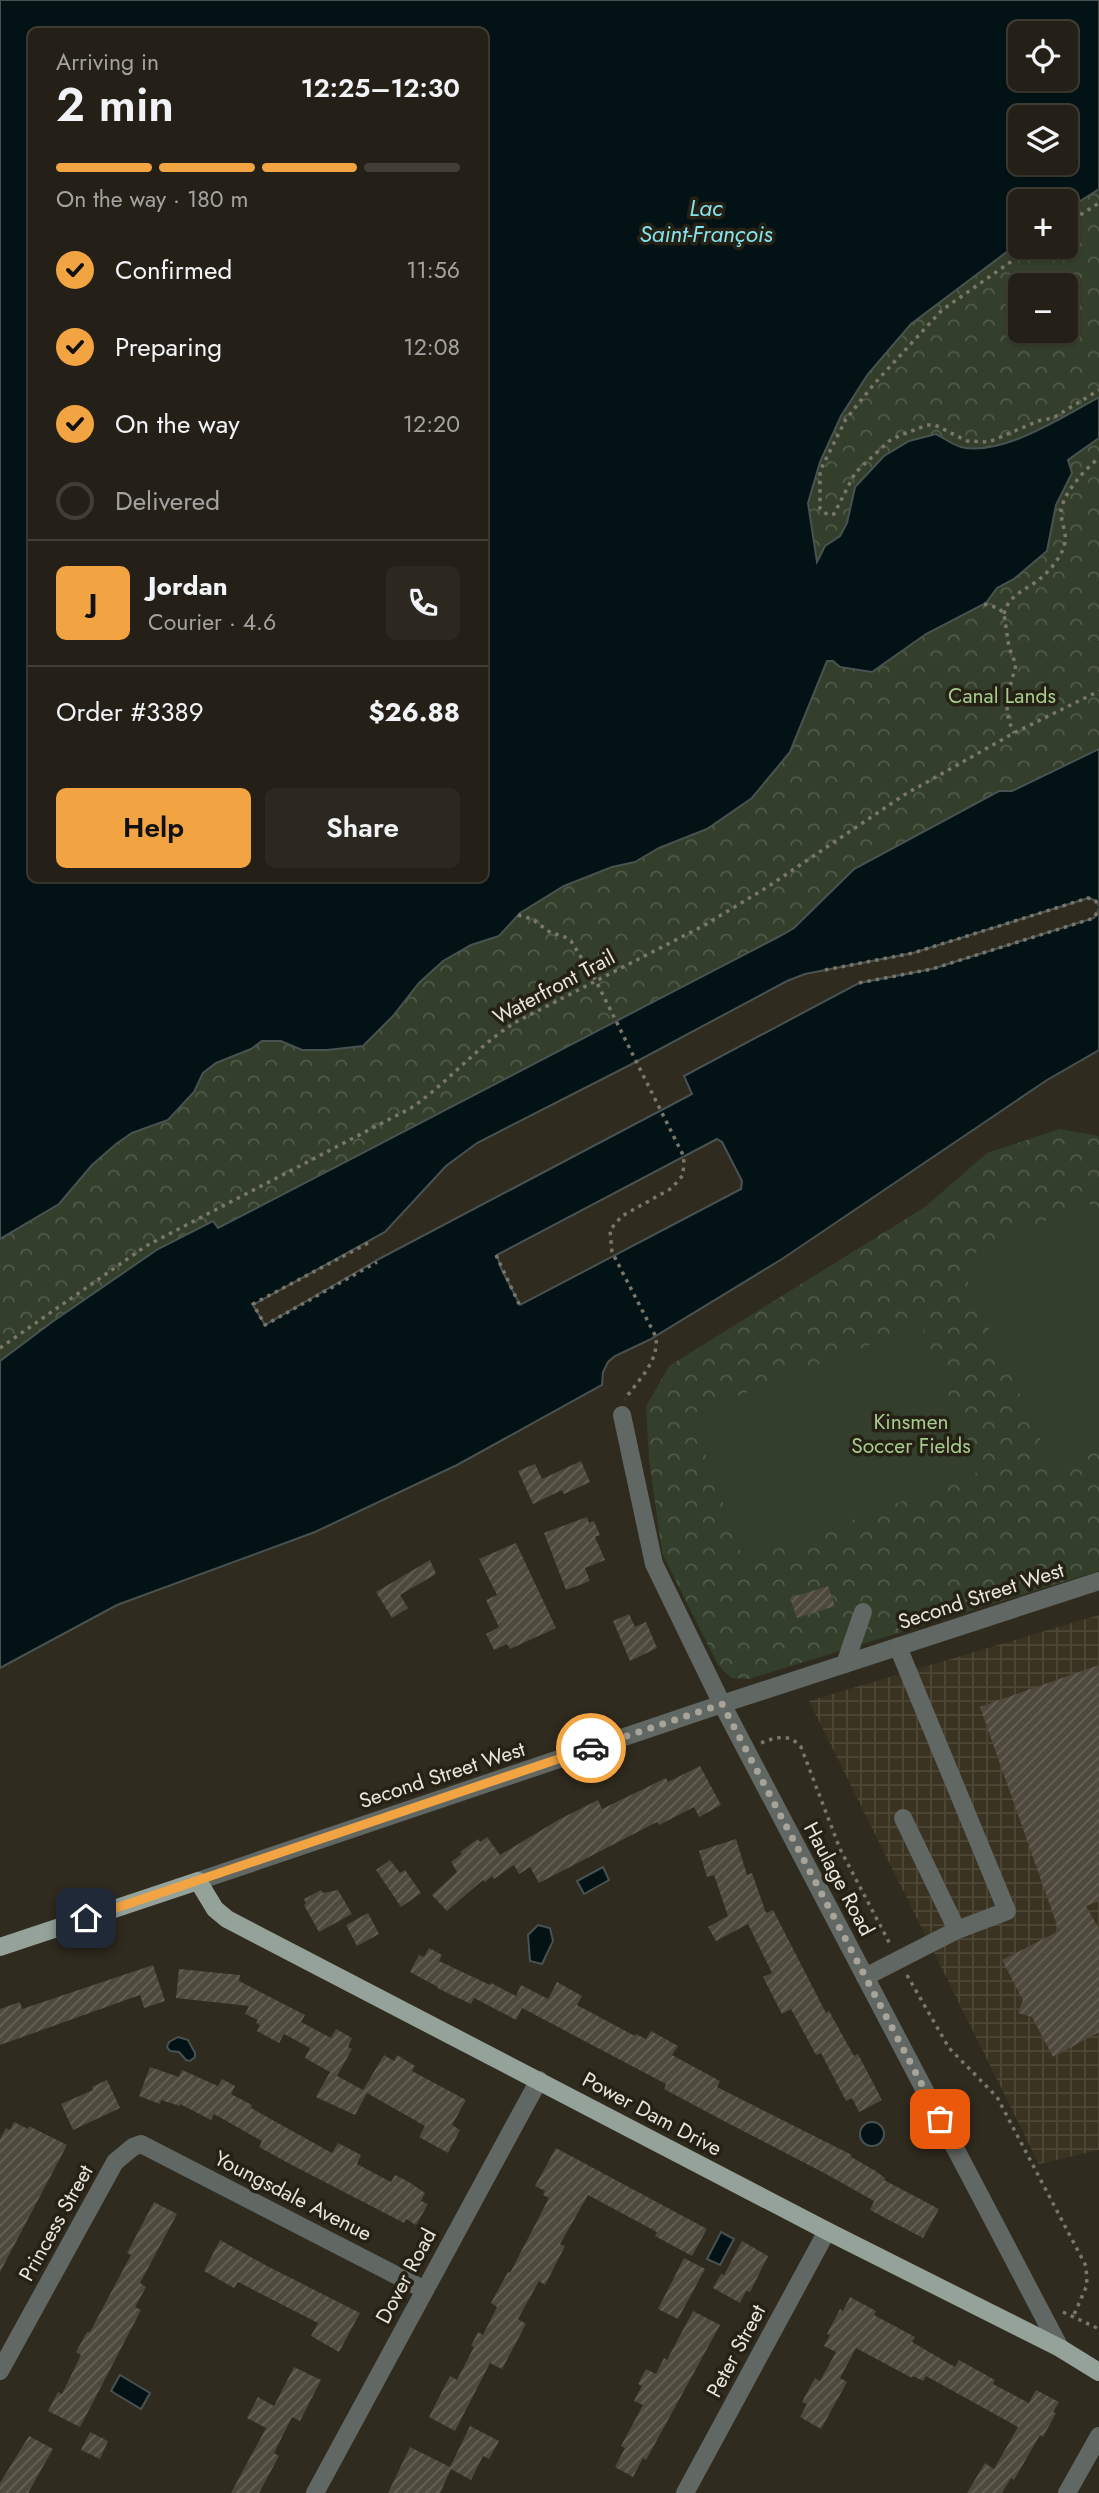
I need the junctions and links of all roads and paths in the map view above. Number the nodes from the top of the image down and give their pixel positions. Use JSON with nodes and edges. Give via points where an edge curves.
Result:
{"nodes":[{"id":1,"x":1099,"y":203,"type":"edge"},
{"id":2,"x":1078,"y":216,"type":"edge"},
{"id":3,"x":1015,"y":259,"type":"edge"},
{"id":4,"x":1099,"y":390,"type":"edge"},
{"id":5,"x":1099,"y":458,"type":"edge"},
{"id":6,"x":984,"y":604,"type":"dead end"},
{"id":7,"x":1004,"y":614,"type":"junction"},
{"id":8,"x":1099,"y":691,"type":"edge"},
{"id":9,"x":1014,"y":733,"type":"junction"},
{"id":10,"x":1099,"y":907,"type":"edge"},
{"id":11,"x":518,"y":915,"type":"dead end"},
{"id":12,"x":825,"y":970,"type":"dead end"},
{"id":13,"x":596,"y":981,"type":"junction"},
{"id":14,"x":859,"y":984,"type":"dead end"},
{"id":15,"x":368,"y":1243,"type":"dead end"},
{"id":16,"x":496,"y":1255,"type":"dead end"},
{"id":17,"x":377,"y":1262,"type":"dead end"},
{"id":18,"x":520,"y":1306,"type":"dead end"},
{"id":19,"x":0,"y":1348,"type":"edge"},
{"id":20,"x":622,"y":1415,"type":"joint"},
{"id":21,"x":1099,"y":1581,"type":"edge"},
{"id":22,"x":863,"y":1612,"type":"dead end"},
{"id":23,"x":898,"y":1647,"type":"junction"},
{"id":24,"x":845,"y":1664,"type":"junction"},
{"id":25,"x":722,"y":1704,"type":"junction"},
{"id":26,"x":746,"y":1749,"type":"junction"},
{"id":27,"x":903,"y":1818,"type":"dead end"},
{"id":28,"x":198,"y":1881,"type":"junction"},
{"id":29,"x":957,"y":1930,"type":"junction"},
{"id":30,"x":0,"y":1947,"type":"edge"},
{"id":31,"x":898,"y":1960,"type":"junction"},
{"id":32,"x":865,"y":1977,"type":"junction"},
{"id":33,"x":539,"y":2080,"type":"junction"},
{"id":34,"x":141,"y":2144,"type":"joint"},
{"id":35,"x":828,"y":2231,"type":"junction"},
{"id":36,"x":425,"y":2290,"type":"junction"},
{"id":37,"x":1036,"y":2302,"type":"junction"},
{"id":38,"x":1073,"y":2317,"type":"junction"},
{"id":39,"x":1099,"y":2329,"type":"edge"},
{"id":40,"x":1060,"y":2348,"type":"junction"},
{"id":41,"x":0,"y":2371,"type":"edge"},
{"id":42,"x":1099,"y":2372,"type":"edge"},
{"id":43,"x":1099,"y":2436,"type":"edge"},
{"id":44,"x":315,"y":2493,"type":"edge"},
{"id":45,"x":685,"y":2493,"type":"edge"},
{"id":46,"x":1068,"y":2493,"type":"edge"}],
"edges":[{"from":1,"to":2,"type":"path"},
{"from":3,"to":4,"type":"path","via":[[942,310],[846,419],[820,471],[820,509],[834,514],[855,473],[889,441],[916,428],[935,425],[967,441],[989,442],[1053,418]]},
{"from":5,"to":7,"type":"path","via":[[1081,474],[1065,501],[1061,515],[1067,538],[1059,557],[1041,578],[1007,604]]},
{"from":6,"to":7,"type":"path"},
{"from":7,"to":9,"type":"path","via":[[1016,665],[1006,704]]},
{"from":8,"to":9,"type":"path","name":"Waterfront Trail"},
{"from":9,"to":13,"type":"path","name":"Waterfront Trail","via":[[904,795],[730,910]]},
{"from":10,"to":12,"type":"path","via":[[1088,898],[913,953]]},
{"from":10,"to":14,"type":"path","via":[[1094,918],[1010,945],[932,969]]},
{"from":11,"to":13,"type":"path","via":[[567,938]]},
{"from":13,"to":19,"type":"path","name":"Waterfront Trail","via":[[501,1031],[411,1108],[171,1232]]},
{"from":13,"to":20,"type":"path","via":[[684,1157],[683,1175],[672,1188],[622,1216],[610,1230],[612,1252],[656,1337],[656,1354],[624,1402]]},
{"from":15,"to":17,"type":"path","via":[[253,1304],[265,1325]]},
{"from":16,"to":18,"type":"path"},
{"from":20,"to":25,"type":"street","name":"Haulage Road","via":[[653,1564]]},
{"from":21,"to":23,"type":"street","name":"Second Street West"},
{"from":22,"to":24,"type":"street"},
{"from":23,"to":24,"type":"street","name":"Second Street West"},
{"from":23,"to":29,"type":"street","via":[[1007,1911]]},
{"from":24,"to":25,"type":"street","name":"Second Street West"},
{"from":25,"to":26,"type":"street","name":"Haulage Road"},
{"from":25,"to":28,"type":"street","name":"Second Street West"},
{"from":26,"to":31,"type":"path","via":[[786,1737],[801,1747],[845,1858]]},
{"from":26,"to":32,"type":"street","name":"Haulage Road"},
{"from":27,"to":29,"type":"street"},
{"from":28,"to":30,"type":"main road","name":"Second Street West"},
{"from":28,"to":33,"type":"main road","name":"Power Dam Drive","via":[[227,1919]]},
{"from":29,"to":31,"type":"street"},
{"from":31,"to":32,"type":"street"},
{"from":31,"to":38,"type":"path","via":[[949,2049],[997,2097],[1086,2266],[1087,2285]]},
{"from":32,"to":37,"type":"street","name":"Haulage Road"},
{"from":33,"to":35,"type":"main road","name":"Power Dam Drive"},
{"from":33,"to":36,"type":"street","name":"Dover Road"},
{"from":34,"to":36,"type":"street","name":"Youngsdale Avenue"},
{"from":34,"to":41,"type":"street","name":"Princess Street","via":[[115,2162]]},
{"from":35,"to":40,"type":"main road","name":"Power Dam Drive"},
{"from":35,"to":45,"type":"street","name":"Peter Street"},
{"from":36,"to":44,"type":"street","name":"Dover Road"},
{"from":37,"to":38,"type":"path"},
{"from":37,"to":40,"type":"street","name":"Haulage Road"},
{"from":38,"to":39,"type":"path"},
{"from":40,"to":42,"type":"main road","name":"Power Dam Drive"},
{"from":43,"to":46,"type":"street"}]}
